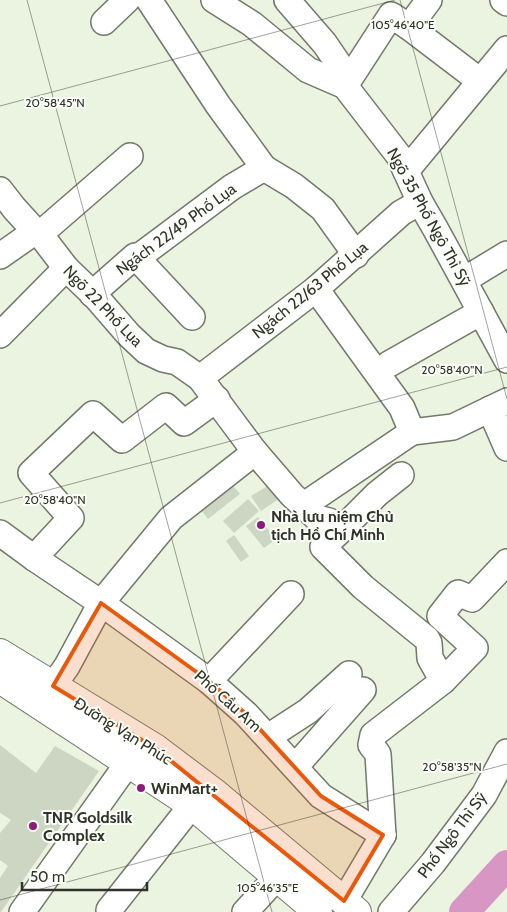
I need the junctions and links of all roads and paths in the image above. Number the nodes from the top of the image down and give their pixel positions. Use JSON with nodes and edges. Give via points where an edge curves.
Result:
{"nodes":[{"id":1,"x":127,"y":0,"type":"edge"},
{"id":2,"x":149,"y":0,"type":"edge"},
{"id":3,"x":214,"y":0,"type":"edge"},
{"id":4,"x":429,"y":0,"type":"edge"},
{"id":5,"x":503,"y":0,"type":"edge"},
{"id":6,"x":507,"y":3,"type":"edge"},
{"id":7,"x":292,"y":6,"type":"edge"},
{"id":8,"x":104,"y":22,"type":"dead end"},
{"id":9,"x":409,"y":27,"type":"junction"},
{"id":10,"x":270,"y":39,"type":"junction"},
{"id":11,"x":507,"y":49,"type":"edge"},
{"id":12,"x":480,"y":81,"type":"junction"},
{"id":13,"x":345,"y":86,"type":"junction"},
{"id":14,"x":130,"y":156,"type":"dead end"},
{"id":15,"x":264,"y":168,"type":"junction"},
{"id":16,"x":406,"y":171,"type":"junction"},
{"id":17,"x":0,"y":190,"type":"edge"},
{"id":18,"x":420,"y":202,"type":"junction"},
{"id":19,"x":38,"y":233,"type":"junction"},
{"id":20,"x":507,"y":254,"type":"edge"},
{"id":21,"x":356,"y":255,"type":"junction"},
{"id":22,"x":0,"y":256,"type":"edge"},
{"id":23,"x":137,"y":258,"type":"junction"},
{"id":24,"x":66,"y":268,"type":"junction"},
{"id":25,"x":464,"y":280,"type":"junction"},
{"id":26,"x":316,"y":289,"type":"junction"},
{"id":27,"x":92,"y":294,"type":"junction"},
{"id":28,"x":482,"y":312,"type":"junction"},
{"id":29,"x":192,"y":317,"type":"dead end"},
{"id":30,"x":0,"y":335,"type":"edge"},
{"id":31,"x":504,"y":349,"type":"edge"},
{"id":32,"x":389,"y":364,"type":"dead end"},
{"id":33,"x":200,"y":378,"type":"junction"},
{"id":34,"x":217,"y":399,"type":"junction"},
{"id":35,"x":499,"y":405,"type":"edge"},
{"id":36,"x":412,"y":432,"type":"junction"},
{"id":37,"x":507,"y":448,"type":"edge"},
{"id":38,"x":256,"y":452,"type":"junction"},
{"id":39,"x":401,"y":475,"type":"dead end"},
{"id":40,"x":304,"y":505,"type":"junction"},
{"id":41,"x":340,"y":531,"type":"junction"},
{"id":42,"x":0,"y":533,"type":"edge"},
{"id":43,"x":34,"y":558,"type":"junction"},
{"id":44,"x":507,"y":562,"type":"edge"},
{"id":45,"x":291,"y":594,"type":"dead end"},
{"id":46,"x":99,"y":606,"type":"junction"},
{"id":47,"x":0,"y":653,"type":"edge"},
{"id":48,"x":60,"y":676,"type":"junction"},
{"id":49,"x":0,"y":679,"type":"edge"},
{"id":50,"x":209,"y":681,"type":"junction"},
{"id":51,"x":443,"y":681,"type":"junction"},
{"id":52,"x":268,"y":737,"type":"junction"},
{"id":53,"x":507,"y":752,"type":"edge"},
{"id":54,"x":132,"y":765,"type":"junction"},
{"id":55,"x":295,"y":767,"type":"junction"},
{"id":56,"x":192,"y":805,"type":"junction"},
{"id":57,"x":245,"y":834,"type":"junction"},
{"id":58,"x":383,"y":835,"type":"junction"},
{"id":59,"x":277,"y":877,"type":"junction"},
{"id":60,"x":351,"y":907,"type":"edge"},
{"id":61,"x":109,"y":910,"type":"dead end"},
{"id":62,"x":22,"y":912,"type":"edge"},
{"id":63,"x":36,"y":912,"type":"edge"},
{"id":64,"x":245,"y":912,"type":"edge"},
{"id":65,"x":318,"y":912,"type":"edge"},
{"id":66,"x":391,"y":912,"type":"edge"}],
"edges":[{"from":1,"to":8,"type":"street"},
{"from":2,"to":15,"type":"street"},
{"from":3,"to":10,"type":"street","name":"Ngõ 35 Phố Ngô Thì Sỹ"},
{"from":4,"to":9,"type":"street"},
{"from":5,"to":6,"type":"street"},
{"from":7,"to":10,"type":"street"},
{"from":7,"to":13,"type":"street","via":[[344,72]]},
{"from":9,"to":12,"type":"street"},
{"from":9,"to":13,"type":"street","via":[[391,15]]},
{"from":10,"to":13,"type":"street","name":"Ngõ 35 Phố Ngô Thì Sỹ","via":[[308,70]]},
{"from":11,"to":12,"type":"street"},
{"from":12,"to":16,"type":"street"},
{"from":13,"to":16,"type":"street","name":"Ngõ 35 Phố Ngô Thì Sỹ","via":[[399,156]]},
{"from":14,"to":19,"type":"street"},
{"from":15,"to":21,"type":"street","via":[[323,209]]},
{"from":15,"to":23,"type":"street","name":"Ngách 22/49 Phố Lụa","via":[[232,187]]},
{"from":16,"to":18,"type":"street","name":"Ngõ 35 Phố Ngô Thì Sỹ"},
{"from":17,"to":19,"type":"street","name":"Ngõ 22 Phố Lụa"},
{"from":18,"to":21,"type":"street","name":"Ngách 22/63 Phố Lụa","via":[[401,213]]},
{"from":18,"to":25,"type":"street","name":"Ngõ 35 Phố Ngô Thì Sỹ"},
{"from":19,"to":22,"type":"street"},
{"from":19,"to":24,"type":"street","name":"Ngõ 22 Phố Lụa"},
{"from":20,"to":25,"type":"street"},
{"from":21,"to":26,"type":"street","name":"Ngách 22/63 Phố Lụa"},
{"from":23,"to":27,"type":"street","name":"Ngách 22/49 Phố Lụa","via":[[134,256]]},
{"from":23,"to":29,"type":"street"},
{"from":24,"to":27,"type":"street","name":"Ngõ 22 Phố Lụa"},
{"from":24,"to":30,"type":"street"},
{"from":25,"to":28,"type":"street","name":"Ngõ 35 Phố Ngô Thì Sỹ"},
{"from":26,"to":33,"type":"street","name":"Ngách 22/63 Phố Lụa"},
{"from":26,"to":36,"type":"street","via":[[402,408]]},
{"from":27,"to":33,"type":"street","name":"Ngõ 22 Phố Lụa","via":[[142,348],[177,362]]},
{"from":28,"to":31,"type":"street","name":"Ngõ 35 Phố Ngô Thì Sỹ"},
{"from":28,"to":32,"type":"street"},
{"from":33,"to":34,"type":"street","name":"Ngõ 22 Phố Lụa"},
{"from":34,"to":38,"type":"street","name":"Ngõ 22 Phố Lụa"},
{"from":34,"to":43,"type":"street","via":[[184,423],[166,406],[122,440],[93,414],[31,474],[71,518]]},
{"from":35,"to":36,"type":"street","via":[[453,427]]},
{"from":35,"to":37,"type":"street"},
{"from":36,"to":40,"type":"street"},
{"from":38,"to":40,"type":"street","name":"Ngõ 22 Phố Lụa"},
{"from":38,"to":46,"type":"street","via":[[172,518]]},
{"from":39,"to":41,"type":"street"},
{"from":40,"to":41,"type":"street","name":"Ngõ 22 Phố Lụa","via":[[317,518],[329,521]]},
{"from":41,"to":51,"type":"street","via":[[324,546],[363,587],[427,638],[430,658]]},
{"from":42,"to":43,"type":"street","name":"Phố Cầu Am"},
{"from":43,"to":46,"type":"street","name":"Phố Cầu Am"},
{"from":44,"to":51,"type":"street","via":[[472,599],[458,593],[440,616],[475,648]]},
{"from":45,"to":50,"type":"street"},
{"from":46,"to":48,"type":"street"},
{"from":46,"to":50,"type":"street","name":"Phố Cầu Am"},
{"from":47,"to":48,"type":"main road","name":"Đường Vạn Phúc"},
{"from":48,"to":57,"type":"main road","name":"Đường Vạn Phúc","via":[[216,794]]},
{"from":49,"to":54,"type":"main road","name":"Đường Vạn Phúc"},
{"from":50,"to":52,"type":"street","name":"Phố Cầu Am"},
{"from":51,"to":58,"type":"street","via":[[372,735],[370,745],[378,754]]},
{"from":52,"to":55,"type":"street","name":"Phố Cầu Am"},
{"from":52,"to":55,"type":"street","via":[[356,682]]},
{"from":53,"to":66,"type":"street","name":"Phố Ngô Thì Sỹ","via":[[484,795]]},
{"from":54,"to":56,"type":"main road","name":"Đường Vạn Phúc"},
{"from":54,"to":62,"type":"street"},
{"from":54,"to":63,"type":"street"},
{"from":55,"to":58,"type":"street","name":"Phố Cầu Am","via":[[321,796]]},
{"from":56,"to":57,"type":"main road","name":"Đường Vạn Phúc"},
{"from":56,"to":61,"type":"street"},
{"from":57,"to":59,"type":"main road","name":"Đường Vạn Phúc"},
{"from":57,"to":60,"type":"main road","name":"Đường Vạn Phúc"},
{"from":58,"to":60,"type":"street"},
{"from":59,"to":64,"type":"street"},
{"from":59,"to":65,"type":"main road","name":"Đường Vạn Phúc"}]}
